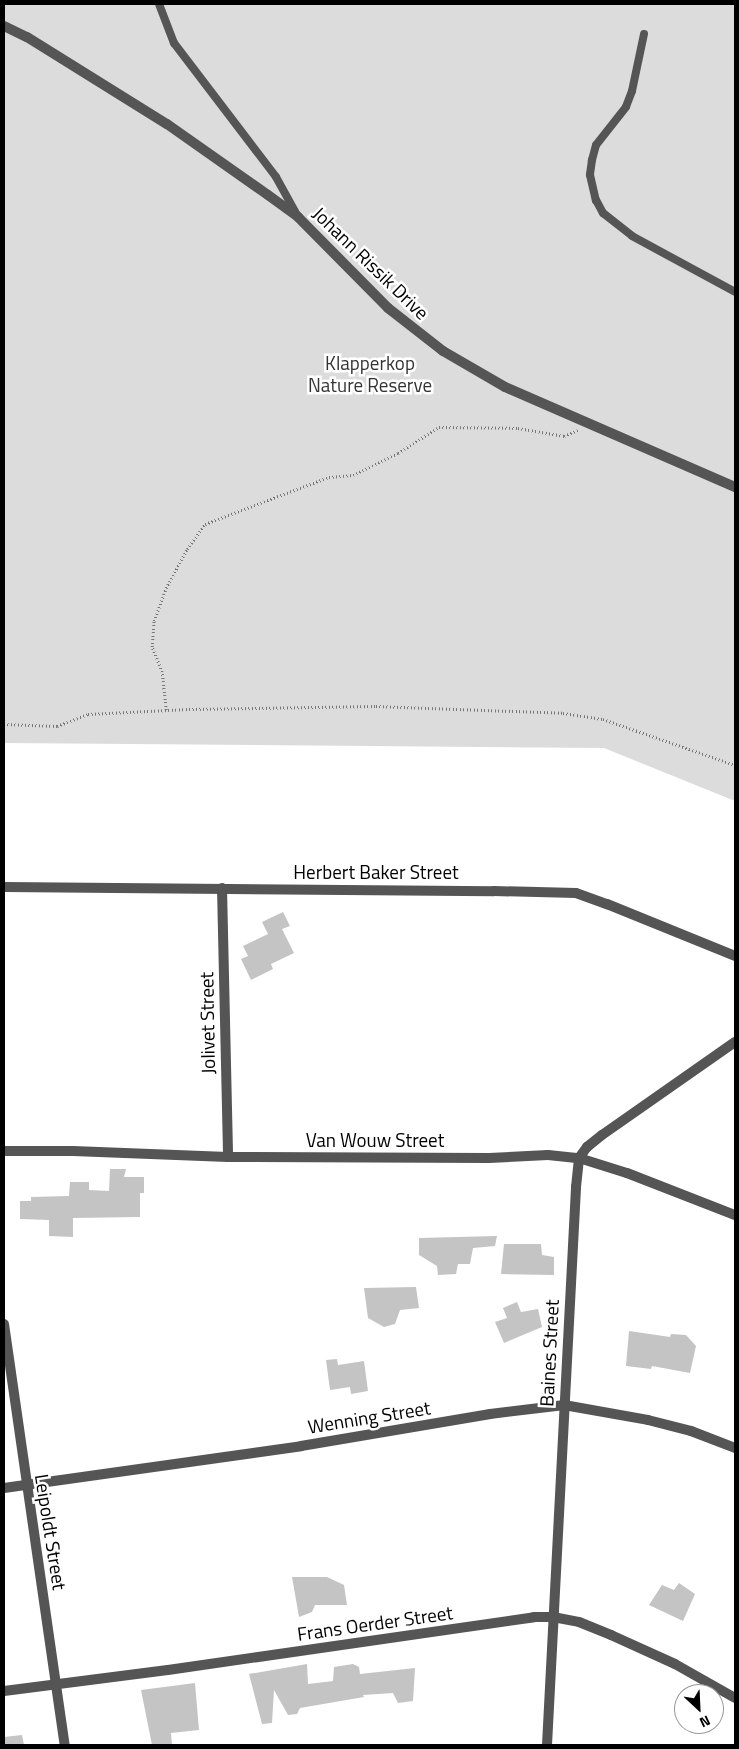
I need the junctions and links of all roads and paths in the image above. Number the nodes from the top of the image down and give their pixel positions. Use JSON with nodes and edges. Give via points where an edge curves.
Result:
{"nodes":[{"id":1,"x":159,"y":4,"type":"edge"},
{"id":2,"x":4,"y":26,"type":"edge"},
{"id":3,"x":644,"y":34,"type":"dead end"},
{"id":4,"x":298,"y":217,"type":"junction"},
{"id":5,"x":735,"y":292,"type":"edge"},
{"id":6,"x":581,"y":429,"type":"dead end"},
{"id":7,"x":735,"y":487,"type":"edge"},
{"id":8,"x":166,"y":710,"type":"junction"},
{"id":9,"x":4,"y":724,"type":"edge"},
{"id":10,"x":735,"y":766,"type":"edge"},
{"id":11,"x":4,"y":887,"type":"edge"},
{"id":12,"x":222,"y":888,"type":"junction"},
{"id":13,"x":735,"y":956,"type":"edge"},
{"id":14,"x":735,"y":1042,"type":"edge"},
{"id":15,"x":4,"y":1151,"type":"edge"},
{"id":16,"x":228,"y":1157,"type":"junction"},
{"id":17,"x":579,"y":1158,"type":"junction"},
{"id":18,"x":735,"y":1215,"type":"edge"},
{"id":19,"x":4,"y":1324,"type":"edge"},
{"id":20,"x":564,"y":1405,"type":"junction"},
{"id":21,"x":735,"y":1448,"type":"edge"},
{"id":22,"x":26,"y":1484,"type":"junction"},
{"id":23,"x":4,"y":1488,"type":"edge"},
{"id":24,"x":553,"y":1617,"type":"junction"},
{"id":25,"x":56,"y":1684,"type":"junction"},
{"id":26,"x":4,"y":1691,"type":"edge"},
{"id":27,"x":735,"y":1698,"type":"edge"},
{"id":28,"x":65,"y":1745,"type":"edge"},
{"id":29,"x":547,"y":1745,"type":"edge"}],
"edges":[{"from":1,"to":4,"type":"lane","via":[[174,43],[276,177]]},
{"from":2,"to":4,"type":"street","name":"Johann Rissik Drive","via":[[167,124]]},
{"from":3,"to":5,"type":"lane","via":[[626,107],[596,145],[590,174],[596,200],[607,217],[632,236]]},
{"from":4,"to":7,"type":"street","name":"Johann Rissik Drive","via":[[388,308],[443,351],[505,386]]},
{"from":6,"to":8,"type":"path","via":[[564,436],[518,428],[439,427],[398,453],[353,475],[329,477],[204,524],[166,588],[154,621],[152,647],[162,672]]},
{"from":8,"to":9,"type":"path","via":[[88,714],[57,726]]},
{"from":8,"to":10,"type":"path","via":[[376,706],[563,713],[604,719]]},
{"from":11,"to":12,"type":"street","name":"Herbert Baker Street"},
{"from":12,"to":13,"type":"street","name":"Herbert Baker Street","via":[[549,891],[576,894]]},
{"from":12,"to":16,"type":"street","name":"Jolivet Street"},
{"from":14,"to":17,"type":"street","via":[[602,1135]]},
{"from":15,"to":16,"type":"street","name":"Van Wouw Street"},
{"from":16,"to":17,"type":"street","name":"Van Wouw Street","via":[[490,1158],[548,1155]]},
{"from":17,"to":18,"type":"street","name":"Van Wouw Street"},
{"from":17,"to":20,"type":"street","name":"Baines Street"},
{"from":19,"to":22,"type":"street","name":"Leipoldt Street"},
{"from":20,"to":21,"type":"street","name":"Wenning Street","via":[[648,1420],[691,1431]]},
{"from":20,"to":22,"type":"street","name":"Wenning Street"},
{"from":20,"to":24,"type":"street","name":"Baines Street"},
{"from":22,"to":23,"type":"street","name":"Wenning Street"},
{"from":22,"to":25,"type":"street","name":"Leipoldt Street"},
{"from":24,"to":25,"type":"street","name":"Frans Oerder Street","via":[[534,1617]]},
{"from":24,"to":27,"type":"street","name":"Frans Oerder Street","via":[[579,1622],[633,1644]]},
{"from":24,"to":29,"type":"street","name":"Baines Street"},
{"from":25,"to":26,"type":"street","name":"Frans Oerder Street"},
{"from":25,"to":28,"type":"street","name":"Leipoldt Street"}]}
